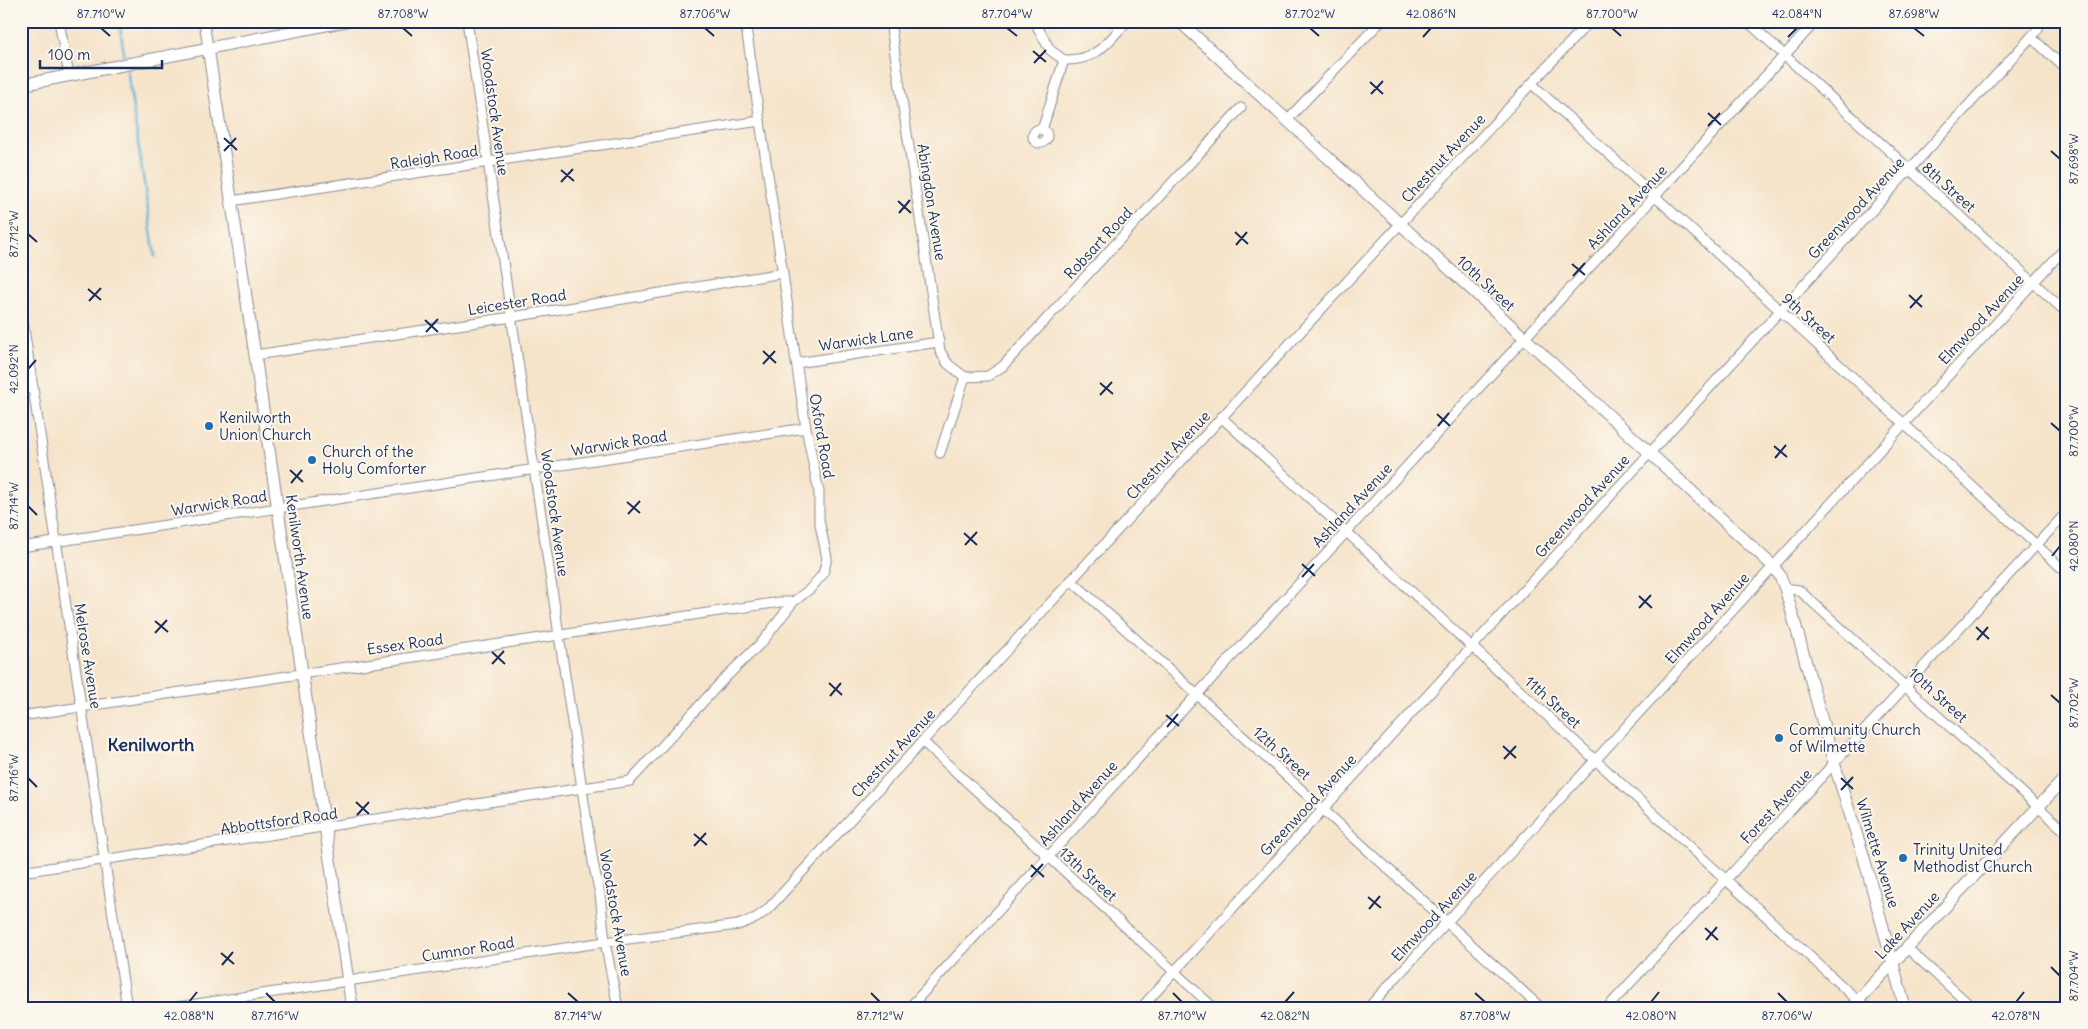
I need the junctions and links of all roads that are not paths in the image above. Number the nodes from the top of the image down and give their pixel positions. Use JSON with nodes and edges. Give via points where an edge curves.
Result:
{"nodes":[{"id":1,"x":59,"y":21,"type":"edge"},
{"id":2,"x":204,"y":21,"type":"edge"},
{"id":3,"x":346,"y":21,"type":"edge"},
{"id":4,"x":467,"y":21,"type":"edge"},
{"id":5,"x":745,"y":21,"type":"edge"},
{"id":6,"x":890,"y":21,"type":"edge"},
{"id":7,"x":1127,"y":21,"type":"edge"},
{"id":8,"x":1179,"y":21,"type":"edge"},
{"id":9,"x":1381,"y":21,"type":"edge"},
{"id":10,"x":1590,"y":21,"type":"edge"},
{"id":11,"x":1747,"y":21,"type":"edge"},
{"id":12,"x":1816,"y":21,"type":"edge"},
{"id":13,"x":2040,"y":21,"type":"edge"},
{"id":14,"x":294,"y":26,"type":"edge"},
{"id":15,"x":1038,"y":28,"type":"dead end"},
{"id":16,"x":2031,"y":37,"type":"junction"},
{"id":17,"x":208,"y":48,"type":"junction"},
{"id":18,"x":1784,"y":55,"type":"junction"},
{"id":19,"x":1064,"y":60,"type":"junction"},
{"id":20,"x":2067,"y":70,"type":"edge"},
{"id":21,"x":69,"y":76,"type":"junction"},
{"id":22,"x":1532,"y":84,"type":"junction"},
{"id":23,"x":21,"y":85,"type":"edge"},
{"id":24,"x":1241,"y":108,"type":"dead end"},
{"id":25,"x":1287,"y":120,"type":"junction"},
{"id":26,"x":760,"y":121,"type":"junction"},
{"id":27,"x":1042,"y":130,"type":"dead end"},
{"id":28,"x":488,"y":162,"type":"junction"},
{"id":29,"x":1909,"y":169,"type":"junction"},
{"id":30,"x":1655,"y":196,"type":"junction"},
{"id":31,"x":232,"y":201,"type":"junction"},
{"id":32,"x":1400,"y":224,"type":"junction"},
{"id":33,"x":2067,"y":246,"type":"edge"},
{"id":34,"x":783,"y":273,"type":"junction"},
{"id":35,"x":2033,"y":282,"type":"junction"},
{"id":36,"x":21,"y":309,"type":"edge"},
{"id":37,"x":1780,"y":311,"type":"junction"},
{"id":38,"x":2067,"y":313,"type":"edge"},
{"id":39,"x":512,"y":317,"type":"junction"},
{"id":40,"x":1524,"y":338,"type":"junction"},
{"id":41,"x":939,"y":342,"type":"junction"},
{"id":42,"x":256,"y":354,"type":"junction"},
{"id":43,"x":796,"y":363,"type":"junction"},
{"id":44,"x":965,"y":377,"type":"junction"},
{"id":45,"x":33,"y":388,"type":"junction"},
{"id":46,"x":21,"y":389,"type":"edge"},
{"id":47,"x":1221,"y":418,"type":"junction"},
{"id":48,"x":1904,"y":424,"type":"junction"},
{"id":49,"x":806,"y":428,"type":"junction"},
{"id":50,"x":940,"y":453,"type":"dead end"},
{"id":51,"x":1650,"y":453,"type":"junction"},
{"id":52,"x":535,"y":469,"type":"junction"},
{"id":53,"x":277,"y":508,"type":"junction"},
{"id":54,"x":2067,"y":512,"type":"edge"},
{"id":55,"x":1346,"y":532,"type":"junction"},
{"id":56,"x":56,"y":542,"type":"junction"},
{"id":57,"x":2036,"y":545,"type":"junction"},
{"id":58,"x":21,"y":547,"type":"edge"},
{"id":59,"x":1773,"y":566,"type":"junction"},
{"id":60,"x":2067,"y":573,"type":"edge"},
{"id":61,"x":1071,"y":580,"type":"junction"},
{"id":62,"x":1785,"y":588,"type":"junction"},
{"id":63,"x":793,"y":602,"type":"junction"},
{"id":64,"x":559,"y":636,"type":"junction"},
{"id":65,"x":1472,"y":647,"type":"junction"},
{"id":66,"x":302,"y":673,"type":"junction"},
{"id":67,"x":1905,"y":686,"type":"junction"},
{"id":68,"x":1197,"y":694,"type":"junction"},
{"id":69,"x":81,"y":707,"type":"junction"},
{"id":70,"x":21,"y":716,"type":"edge"},
{"id":71,"x":922,"y":741,"type":"junction"},
{"id":72,"x":1596,"y":760,"type":"junction"},
{"id":73,"x":1834,"y":763,"type":"junction"},
{"id":74,"x":2067,"y":776,"type":"edge"},
{"id":75,"x":630,"y":781,"type":"joint"},
{"id":76,"x":582,"y":788,"type":"junction"},
{"id":77,"x":2038,"y":807,"type":"junction"},
{"id":78,"x":1323,"y":809,"type":"junction"},
{"id":79,"x":326,"y":828,"type":"junction"},
{"id":80,"x":2067,"y":833,"type":"edge"},
{"id":81,"x":1048,"y":856,"type":"junction"},
{"id":82,"x":104,"y":860,"type":"junction"},
{"id":83,"x":21,"y":872,"type":"edge"},
{"id":84,"x":1726,"y":879,"type":"junction"},
{"id":85,"x":767,"y":910,"type":"joint"},
{"id":86,"x":1447,"y":922,"type":"junction"},
{"id":87,"x":605,"y":942,"type":"junction"},
{"id":88,"x":1906,"y":947,"type":"junction"},
{"id":89,"x":1894,"y":961,"type":"junction"},
{"id":90,"x":1174,"y":972,"type":"junction"},
{"id":91,"x":347,"y":981,"type":"junction"},
{"id":92,"x":1858,"y":1005,"type":"edge"},
{"id":93,"x":127,"y":1008,"type":"edge"},
{"id":94,"x":170,"y":1008,"type":"edge"},
{"id":95,"x":352,"y":1008,"type":"edge"},
{"id":96,"x":618,"y":1008,"type":"edge"},
{"id":97,"x":910,"y":1008,"type":"edge"},
{"id":98,"x":1141,"y":1008,"type":"edge"},
{"id":99,"x":1214,"y":1008,"type":"edge"},
{"id":100,"x":1368,"y":1008,"type":"edge"},
{"id":101,"x":1541,"y":1008,"type":"edge"},
{"id":102,"x":1607,"y":1008,"type":"edge"},
{"id":103,"x":1905,"y":1008,"type":"edge"},
{"id":104,"x":1973,"y":1008,"type":"edge"}],
"edges":[{"from":1,"to":21,"type":"street"},
{"from":2,"to":17,"type":"street","name":"Kenilworth Avenue"},
{"from":3,"to":14,"type":"street"},
{"from":4,"to":28,"type":"street","name":"Woodstock Avenue"},
{"from":5,"to":26,"type":"street","name":"Oxford Road"},
{"from":6,"to":41,"type":"street","name":"Abingdon Avenue"},
{"from":7,"to":19,"type":"street","via":[[1097,53],[1082,59]]},
{"from":8,"to":25,"type":"street","name":"10th Street"},
{"from":9,"to":25,"type":"street"},
{"from":10,"to":22,"type":"street","name":"Chestnut Avenue"},
{"from":11,"to":18,"type":"street","name":"8th Street"},
{"from":12,"to":18,"type":"street","name":"Ashland Avenue"},
{"from":13,"to":16,"type":"street","name":"Greenwood Avenue"},
{"from":14,"to":17,"type":"street"},
{"from":15,"to":19,"type":"street","via":[[1050,50]]},
{"from":16,"to":20,"type":"street"},
{"from":16,"to":29,"type":"street","name":"Greenwood Avenue"},
{"from":17,"to":21,"type":"street"},
{"from":17,"to":31,"type":"street","name":"Kenilworth Avenue"},
{"from":18,"to":29,"type":"street","name":"8th Street"},
{"from":18,"to":30,"type":"street","name":"Ashland Avenue"},
{"from":19,"to":27,"type":"street"},
{"from":21,"to":23,"type":"street"},
{"from":22,"to":30,"type":"street","name":"9th Street"},
{"from":22,"to":32,"type":"street","name":"Chestnut Avenue"},
{"from":24,"to":44,"type":"street","name":"Robsart Road","via":[[1003,366],[988,376]]},
{"from":25,"to":32,"type":"street","name":"10th Street"},
{"from":26,"to":28,"type":"street","name":"Raleigh Road"},
{"from":26,"to":34,"type":"street","name":"Oxford Road"},
{"from":28,"to":31,"type":"street","name":"Raleigh Road"},
{"from":28,"to":39,"type":"street","name":"Woodstock Avenue"},
{"from":29,"to":35,"type":"street","name":"8th Street"},
{"from":29,"to":37,"type":"street","name":"Greenwood Avenue"},
{"from":30,"to":37,"type":"street","name":"9th Street"},
{"from":30,"to":40,"type":"street","name":"Ashland Avenue"},
{"from":31,"to":42,"type":"street","name":"Kenilworth Avenue"},
{"from":32,"to":40,"type":"street","name":"10th Street"},
{"from":32,"to":47,"type":"street","name":"Chestnut Avenue"},
{"from":33,"to":35,"type":"street","name":"Elmwood Avenue"},
{"from":34,"to":39,"type":"street","name":"Leicester Road"},
{"from":34,"to":43,"type":"street","name":"Oxford Road"},
{"from":35,"to":38,"type":"street","name":"8th Street"},
{"from":35,"to":48,"type":"street","name":"Elmwood Avenue"},
{"from":36,"to":45,"type":"street","name":"Melrose Avenue"},
{"from":37,"to":48,"type":"street","name":"9th Street"},
{"from":37,"to":51,"type":"street","name":"Greenwood Avenue"},
{"from":39,"to":42,"type":"street","name":"Leicester Road"},
{"from":39,"to":52,"type":"street","name":"Woodstock Avenue"},
{"from":40,"to":51,"type":"street","name":"10th Street"},
{"from":40,"to":55,"type":"street","name":"Ashland Avenue"},
{"from":41,"to":43,"type":"street","name":"Warwick Lane"},
{"from":41,"to":44,"type":"street","name":"Abingdon Avenue","via":[[948,364]]},
{"from":42,"to":53,"type":"street","name":"Kenilworth Avenue"},
{"from":43,"to":49,"type":"street","name":"Oxford Road"},
{"from":44,"to":50,"type":"street"},
{"from":45,"to":46,"type":"street"},
{"from":45,"to":56,"type":"street","name":"Melrose Avenue"},
{"from":47,"to":55,"type":"street","name":"11th Street"},
{"from":47,"to":61,"type":"street","name":"Chestnut Avenue"},
{"from":48,"to":57,"type":"street","name":"9th Street"},
{"from":48,"to":59,"type":"street","name":"Elmwood Avenue"},
{"from":49,"to":52,"type":"street","name":"Warwick Road"},
{"from":49,"to":63,"type":"street","name":"Oxford Road","via":[[827,564],[817,582]]},
{"from":51,"to":59,"type":"street","name":"10th Street"},
{"from":51,"to":65,"type":"street","name":"Greenwood Avenue"},
{"from":52,"to":53,"type":"street","name":"Warwick Road"},
{"from":52,"to":64,"type":"street","name":"Woodstock Avenue"},
{"from":53,"to":56,"type":"street","name":"Warwick Road"},
{"from":53,"to":66,"type":"street","name":"Kenilworth Avenue"},
{"from":54,"to":57,"type":"street","name":"Forest Avenue"},
{"from":55,"to":65,"type":"street","name":"11th Street"},
{"from":55,"to":68,"type":"street","name":"Ashland Avenue"},
{"from":56,"to":58,"type":"street","name":"Warwick Road"},
{"from":56,"to":69,"type":"street","name":"Melrose Avenue"},
{"from":57,"to":60,"type":"street","name":"9th Street"},
{"from":57,"to":67,"type":"street","name":"Forest Avenue"},
{"from":59,"to":62,"type":"street","name":"Wilmette Avenue"},
{"from":59,"to":72,"type":"street","name":"Elmwood Avenue"},
{"from":61,"to":68,"type":"street","name":"12th Street"},
{"from":61,"to":71,"type":"street","name":"Chestnut Avenue"},
{"from":62,"to":67,"type":"street","name":"10th Street","via":[[1799,590]]},
{"from":62,"to":73,"type":"street","name":"Wilmette Avenue"},
{"from":63,"to":64,"type":"street","name":"Essex Road"},
{"from":63,"to":75,"type":"street","name":"Oxford Road","via":[[763,641],[724,678]]},
{"from":64,"to":66,"type":"street","name":"Essex Road"},
{"from":64,"to":76,"type":"street","name":"Woodstock Avenue"},
{"from":65,"to":72,"type":"street","name":"11th Street"},
{"from":65,"to":78,"type":"street","name":"Greenwood Avenue"},
{"from":66,"to":69,"type":"street","name":"Essex Road"},
{"from":66,"to":79,"type":"street","name":"Kenilworth Avenue"},
{"from":67,"to":73,"type":"street","name":"Forest Avenue"},
{"from":67,"to":77,"type":"street","name":"10th Street"},
{"from":68,"to":78,"type":"street","name":"12th Street"},
{"from":68,"to":81,"type":"street","name":"Ashland Avenue"},
{"from":69,"to":70,"type":"street","name":"Essex Road"},
{"from":69,"to":82,"type":"street","name":"Melrose Avenue"},
{"from":71,"to":81,"type":"street","name":"13th Street"},
{"from":71,"to":85,"type":"street","name":"Chestnut Avenue"},
{"from":72,"to":84,"type":"street","name":"11th Street"},
{"from":72,"to":86,"type":"street","name":"Elmwood Avenue"},
{"from":73,"to":84,"type":"street","name":"Forest Avenue"},
{"from":73,"to":89,"type":"street","name":"Wilmette Avenue"},
{"from":74,"to":77,"type":"street","name":"Lake Avenue"},
{"from":75,"to":76,"type":"street","name":"Abbottsford Road"},
{"from":76,"to":79,"type":"street","name":"Abbottsford Road"},
{"from":76,"to":87,"type":"street","name":"Woodstock Avenue"},
{"from":77,"to":80,"type":"street","name":"10th Street"},
{"from":77,"to":88,"type":"street","name":"Lake Avenue"},
{"from":78,"to":86,"type":"street","name":"12th Street"},
{"from":78,"to":90,"type":"street","name":"Greenwood Avenue"},
{"from":79,"to":82,"type":"street","name":"Abbottsford Road"},
{"from":79,"to":91,"type":"street","name":"Kenilworth Avenue"},
{"from":81,"to":90,"type":"street","name":"13th Street"},
{"from":81,"to":97,"type":"street","name":"Ashland Avenue"},
{"from":82,"to":83,"type":"street","name":"Abbottsford Road"},
{"from":82,"to":93,"type":"street","name":"Melrose Avenue"},
{"from":84,"to":92,"type":"street","name":"11th Street"},
{"from":84,"to":102,"type":"street","name":"Forest Avenue"},
{"from":85,"to":87,"type":"street","name":"Cumnor Road","via":[[738,925]]},
{"from":86,"to":100,"type":"street","name":"Elmwood Avenue"},
{"from":86,"to":101,"type":"street","name":"12th Street"},
{"from":87,"to":91,"type":"street","name":"Cumnor Road"},
{"from":87,"to":96,"type":"street","name":"Woodstock Avenue"},
{"from":88,"to":89,"type":"street","name":"Lake Avenue"},
{"from":88,"to":104,"type":"street"},
{"from":89,"to":92,"type":"street","name":"Lake Avenue"},
{"from":89,"to":103,"type":"street","name":"Wilmette Avenue"},
{"from":90,"to":98,"type":"street","name":"Greenwood Avenue"},
{"from":90,"to":99,"type":"street","name":"13th Street"},
{"from":91,"to":94,"type":"street","name":"Cumnor Road"},
{"from":91,"to":95,"type":"street","name":"Kenilworth Avenue"}]}
